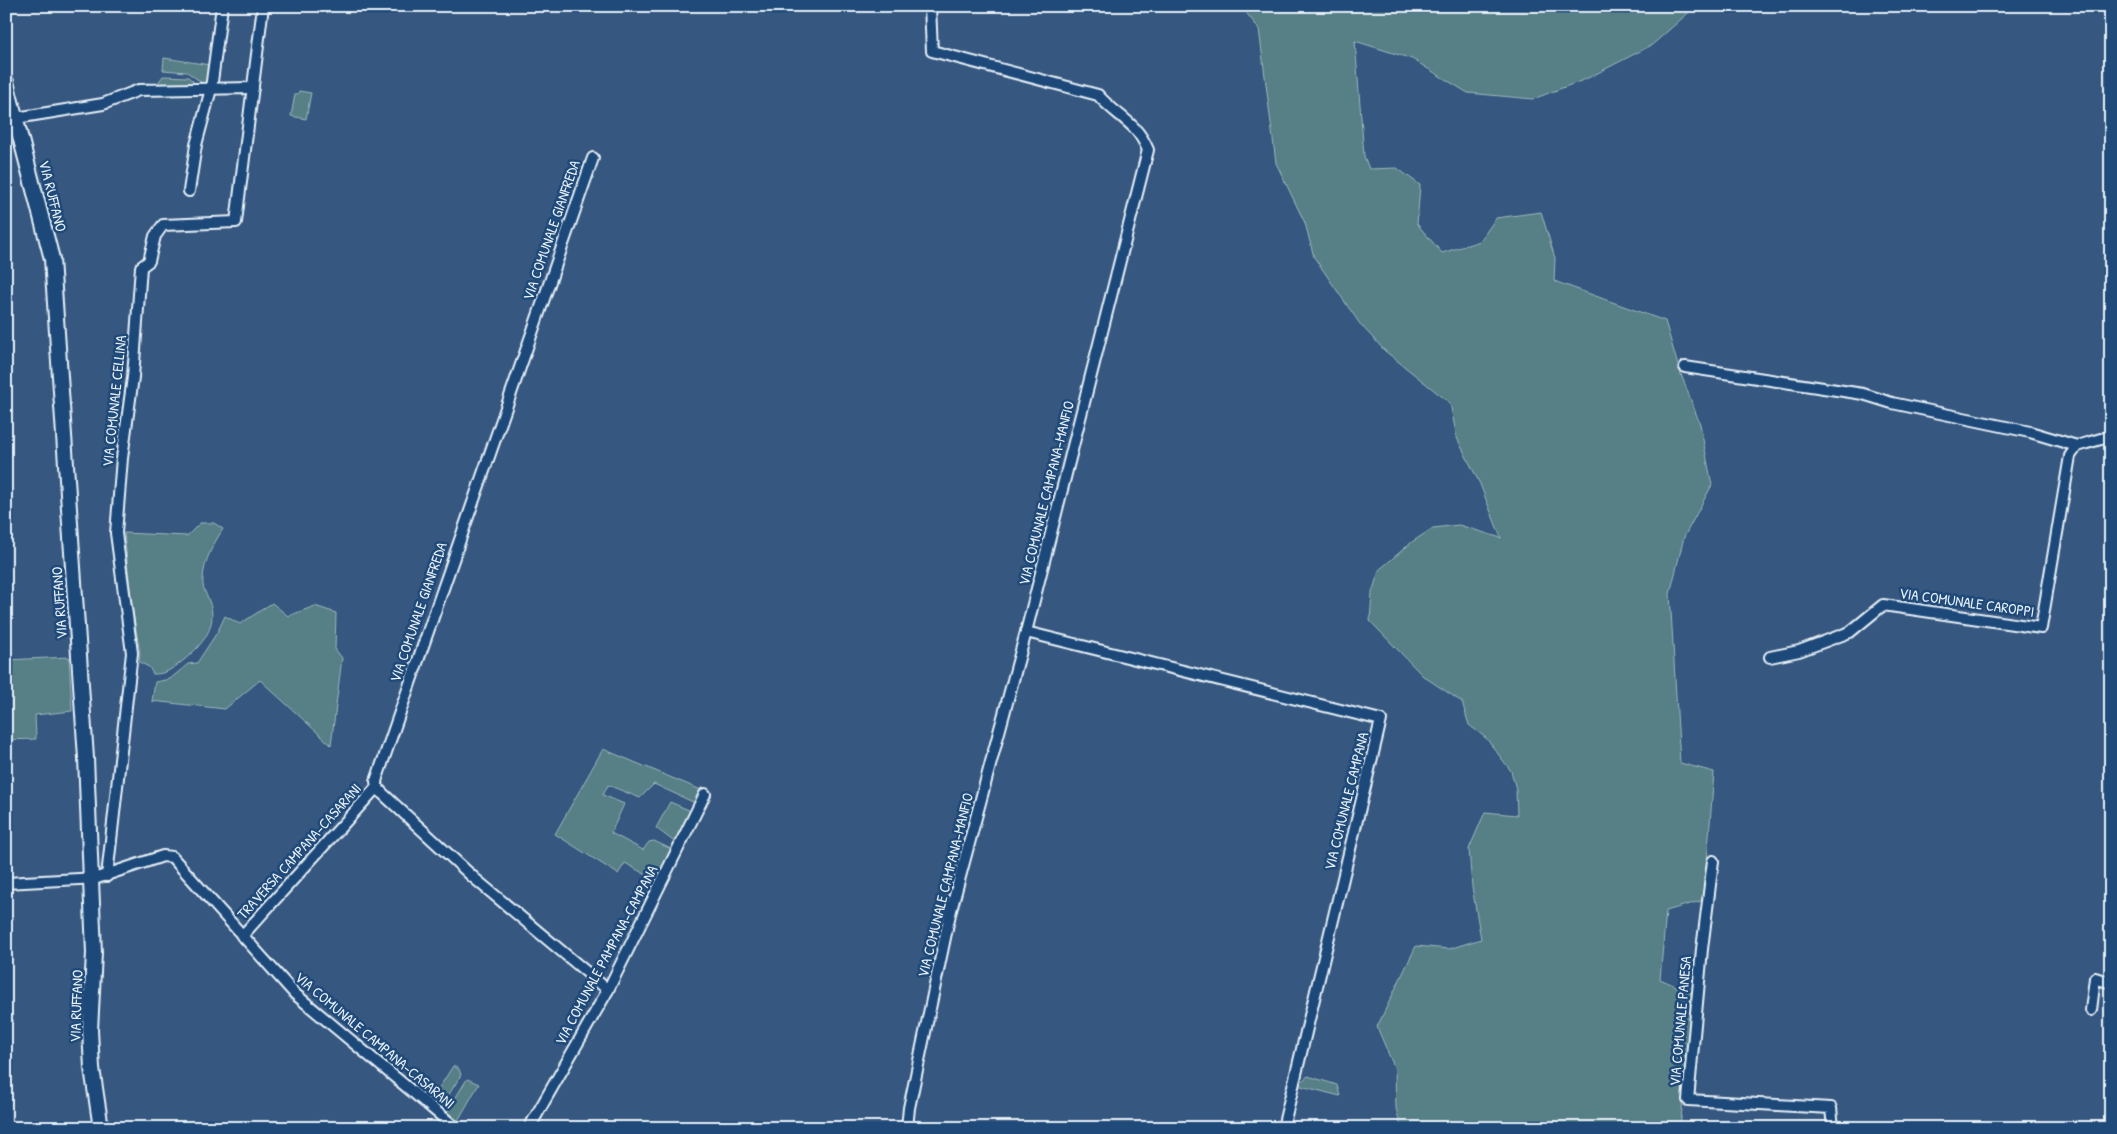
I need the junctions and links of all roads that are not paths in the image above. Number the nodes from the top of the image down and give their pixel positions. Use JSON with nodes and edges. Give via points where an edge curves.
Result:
{"nodes":[{"id":1,"x":222,"y":6,"type":"edge"},
{"id":2,"x":263,"y":6,"type":"edge"},
{"id":3,"x":930,"y":6,"type":"edge"},
{"id":4,"x":6,"y":82,"type":"edge"},
{"id":5,"x":253,"y":88,"type":"junction"},
{"id":6,"x":211,"y":90,"type":"junction"},
{"id":7,"x":16,"y":118,"type":"junction"},
{"id":8,"x":593,"y":158,"type":"dead end"},
{"id":9,"x":189,"y":191,"type":"dead end"},
{"id":10,"x":1685,"y":367,"type":"dead end"},
{"id":11,"x":2111,"y":436,"type":"edge"},
{"id":12,"x":2076,"y":446,"type":"junction"},
{"id":13,"x":1026,"y":632,"type":"junction"},
{"id":14,"x":1770,"y":657,"type":"dead end"},
{"id":15,"x":377,"y":787,"type":"junction"},
{"id":16,"x":705,"y":794,"type":"dead end"},
{"id":17,"x":1713,"y":861,"type":"dead end"},
{"id":18,"x":107,"y":876,"type":"junction"},
{"id":19,"x":92,"y":878,"type":"junction"},
{"id":20,"x":6,"y":883,"type":"edge"},
{"id":21,"x":242,"y":936,"type":"junction"},
{"id":22,"x":2111,"y":983,"type":"edge"},
{"id":23,"x":608,"y":990,"type":"junction"},
{"id":24,"x":2091,"y":1010,"type":"dead end"},
{"id":25,"x":101,"y":1128,"type":"edge"},
{"id":26,"x":456,"y":1128,"type":"edge"},
{"id":27,"x":529,"y":1128,"type":"edge"},
{"id":28,"x":908,"y":1128,"type":"edge"},
{"id":29,"x":1283,"y":1128,"type":"edge"},
{"id":30,"x":1833,"y":1128,"type":"edge"}],
"edges":[{"from":1,"to":6,"type":"street"},
{"from":2,"to":5,"type":"street","name":"VIA COMUNALE CELLINA"},
{"from":3,"to":13,"type":"street","name":"VIA COMUNALE CAMPANA-MANFIO","via":[[932,51],[1098,95],[1111,110],[1141,133],[1148,150]]},
{"from":4,"to":7,"type":"street","name":"VIA RUFFANO"},
{"from":5,"to":6,"type":"street"},
{"from":5,"to":18,"type":"street","name":"VIA COMUNALE CELLINA","via":[[236,222],[163,225],[155,236],[149,261],[141,267],[116,533],[132,654]]},
{"from":6,"to":7,"type":"street","via":[[139,90],[103,104]]},
{"from":6,"to":9,"type":"street","via":[[196,145]]},
{"from":7,"to":19,"type":"street","name":"VIA RUFFANO","via":[[52,259]]},
{"from":8,"to":15,"type":"street","name":"VIA COMUNALE GIANFREDA","via":[[435,608],[376,781]]},
{"from":10,"to":12,"type":"street","via":[[1863,394],[2030,432]]},
{"from":11,"to":12,"type":"street"},
{"from":12,"to":14,"type":"street","name":"VIA COMUNALE CAROPPI","via":[[2070,456],[2041,628],[1883,605],[1850,632],[1800,651]]},
{"from":13,"to":28,"type":"street","name":"VIA COMUNALE CAMPANA-MANFIO","via":[[950,914],[909,1108]]},
{"from":13,"to":29,"type":"street","name":"VIA COMUNALE CAMPANA","via":[[1381,720]]},
{"from":15,"to":21,"type":"street","name":"TRAVERSA CAMPANA-CASARANI"},
{"from":15,"to":23,"type":"street","via":[[474,878]]},
{"from":16,"to":23,"type":"street","name":"VIA COMUNALE PAMPANA-CAMPANA"},
{"from":17,"to":30,"type":"street","name":"VIA COMUNALE PANESA","via":[[1688,1100],[1831,1108]]},
{"from":18,"to":19,"type":"street","name":"VIA COMUNALE CAMPANA-CASARANI"},
{"from":18,"to":21,"type":"street","name":"VIA COMUNALE CAMPANA-CASARANI","via":[[163,856],[172,856]]},
{"from":19,"to":20,"type":"street","name":"VIA COMUNALE CAMPANA-CASARANI"},
{"from":19,"to":25,"type":"street","name":"VIA RUFFANO","via":[[94,953],[90,1030]]},
{"from":21,"to":26,"type":"street","name":"VIA COMUNALE CAMPANA-CASARANI","via":[[294,994]]},
{"from":22,"to":24,"type":"street","via":[[2095,978]]},
{"from":23,"to":27,"type":"street","name":"VIA COMUNALE PAMPANA-CAMPANA"}]}
